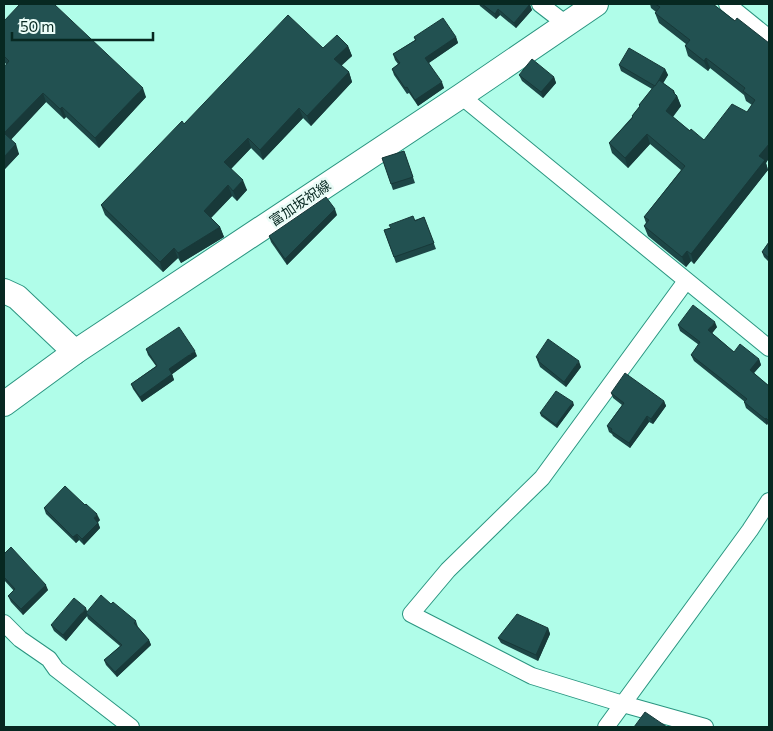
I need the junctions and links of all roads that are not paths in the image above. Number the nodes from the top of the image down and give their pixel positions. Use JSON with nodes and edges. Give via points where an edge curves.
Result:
{"nodes":[{"id":1,"x":540,"y":4,"type":"edge"},
{"id":2,"x":596,"y":4,"type":"edge"},
{"id":3,"x":727,"y":4,"type":"edge"},
{"id":4,"x":566,"y":24,"type":"junction"},
{"id":5,"x":769,"y":38,"type":"edge"},
{"id":6,"x":461,"y":96,"type":"junction"},
{"id":7,"x":686,"y":281,"type":"junction"},
{"id":8,"x":4,"y":291,"type":"edge"},
{"id":9,"x":769,"y":348,"type":"edge"},
{"id":10,"x":75,"y":352,"type":"junction"},
{"id":11,"x":4,"y":404,"type":"edge"},
{"id":12,"x":769,"y":501,"type":"edge"},
{"id":13,"x":4,"y":623,"type":"edge"},
{"id":14,"x":622,"y":704,"type":"junction"},
{"id":15,"x":131,"y":727,"type":"edge"},
{"id":16,"x":606,"y":727,"type":"edge"},
{"id":17,"x":705,"y":727,"type":"edge"}],
"edges":[{"from":1,"to":4,"type":"street"},
{"from":2,"to":4,"type":"main road","name":"富加坂祝線"},
{"from":3,"to":5,"type":"street"},
{"from":4,"to":6,"type":"main road","name":"富加坂祝線"},
{"from":6,"to":7,"type":"street"},
{"from":6,"to":10,"type":"main road","name":"富加坂祝線"},
{"from":7,"to":9,"type":"street"},
{"from":7,"to":14,"type":"street","via":[[542,478],[448,570],[411,614],[532,676]]},
{"from":8,"to":10,"type":"main road","via":[[17,297]]},
{"from":10,"to":11,"type":"main road","name":"富加坂祝線"},
{"from":12,"to":14,"type":"street"},
{"from":13,"to":15,"type":"street","via":[[49,659],[56,669]]},
{"from":14,"to":16,"type":"street"},
{"from":14,"to":17,"type":"street"}]}
